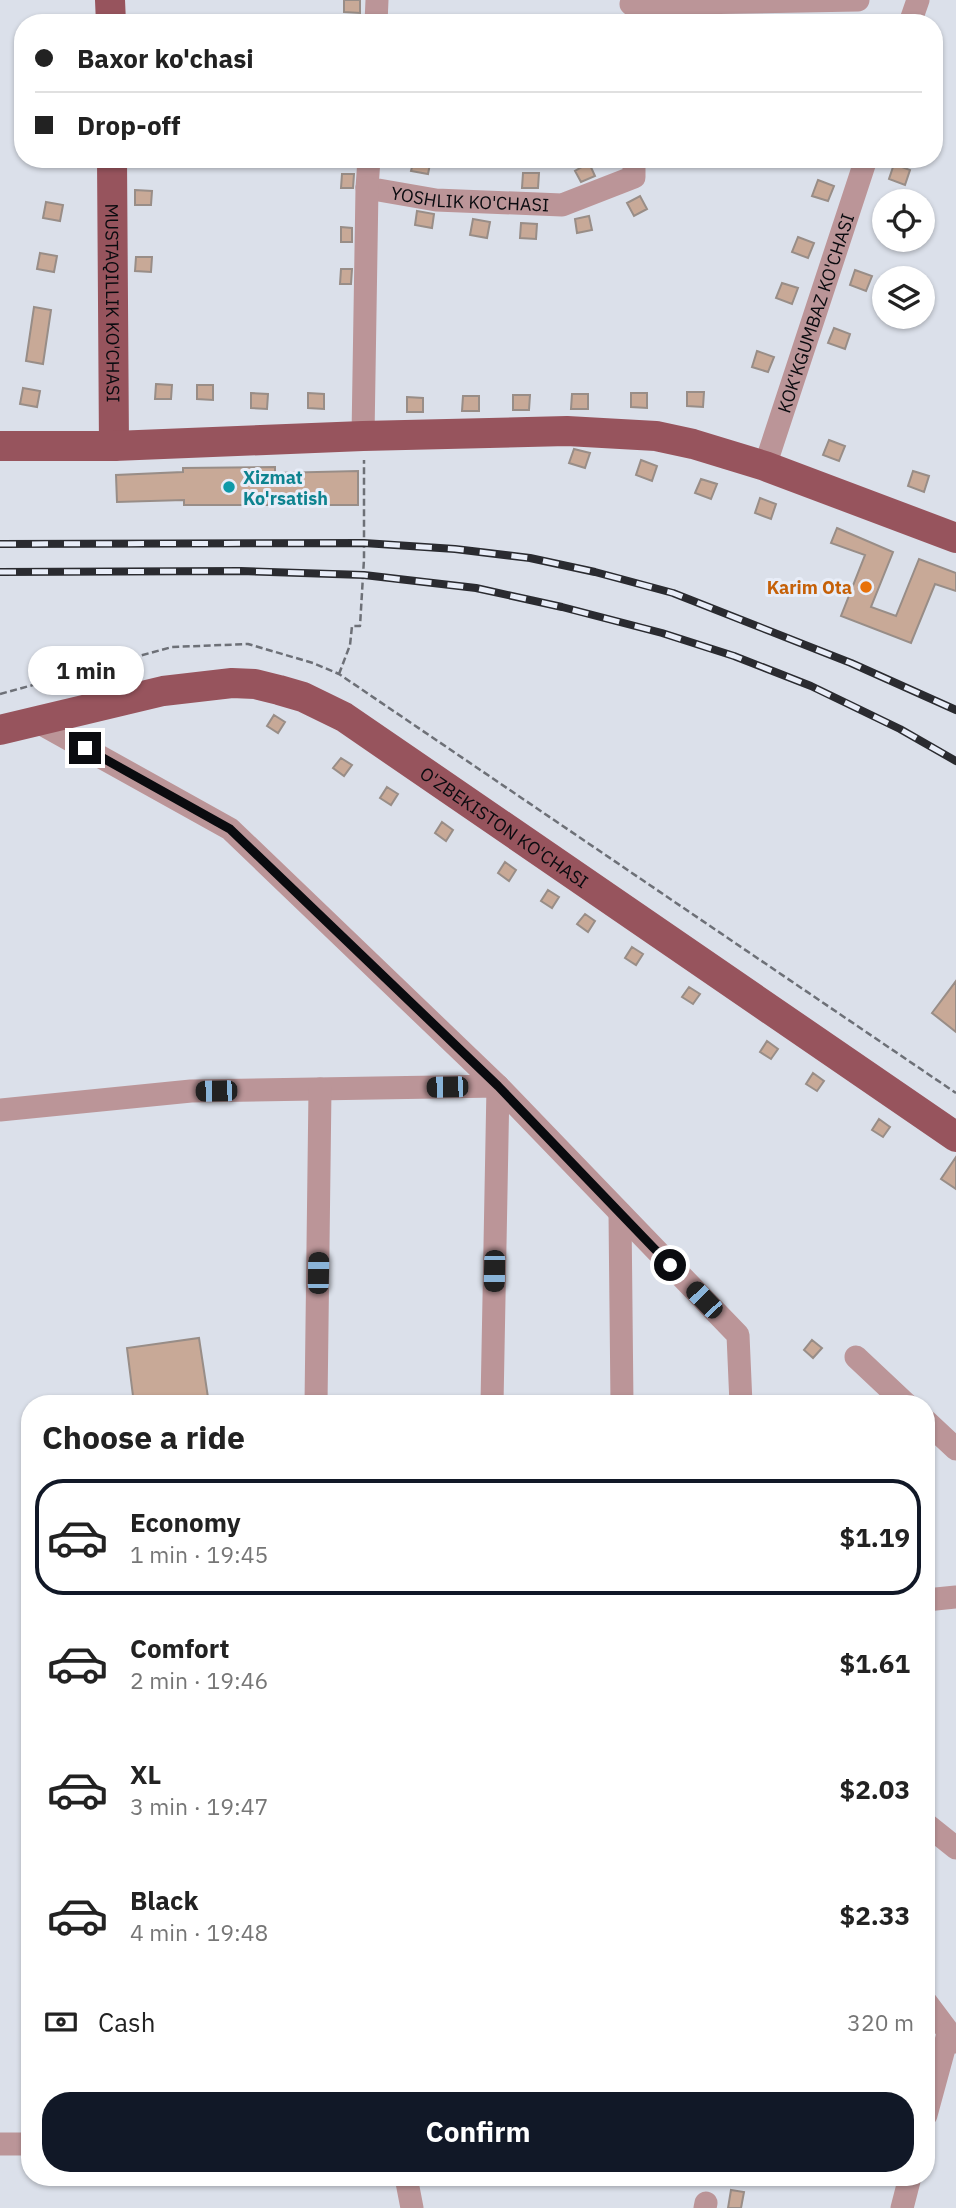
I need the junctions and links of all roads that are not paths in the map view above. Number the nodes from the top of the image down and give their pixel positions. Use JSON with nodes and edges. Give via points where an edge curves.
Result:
{"nodes":[{"id":1,"x":858,"y":0,"type":"edge"},
{"id":2,"x":632,"y":9,"type":"edge"},
{"id":3,"x":112,"y":168,"type":"edge"},
{"id":4,"x":368,"y":168,"type":"edge"},
{"id":5,"x":634,"y":168,"type":"edge"},
{"id":6,"x":863,"y":168,"type":"edge"},
{"id":7,"x":367,"y":188,"type":"junction"},
{"id":8,"x":363,"y":436,"type":"junction"},
{"id":9,"x":0,"y":446,"type":"edge"},
{"id":10,"x":114,"y":446,"type":"junction"},
{"id":11,"x":765,"y":466,"type":"junction"},
{"id":12,"x":956,"y":538,"type":"edge"},
{"id":13,"x":0,"y":718,"type":"edge"},
{"id":14,"x":37,"y":722,"type":"junction"},
{"id":15,"x":0,"y":730,"type":"edge"},
{"id":16,"x":498,"y":1086,"type":"junction"},
{"id":17,"x":320,"y":1089,"type":"junction"},
{"id":18,"x":0,"y":1110,"type":"edge"},
{"id":19,"x":956,"y":1116,"type":"edge"},
{"id":20,"x":956,"y":1137,"type":"edge"},
{"id":21,"x":620,"y":1213,"type":"junction"},
{"id":22,"x":856,"y":1357,"type":"dead end"},
{"id":23,"x":316,"y":1395,"type":"edge"},
{"id":24,"x":492,"y":1395,"type":"edge"},
{"id":25,"x":622,"y":1395,"type":"edge"},
{"id":26,"x":741,"y":1395,"type":"edge"},
{"id":27,"x":896,"y":1395,"type":"edge"},
{"id":28,"x":935,"y":1430,"type":"edge"},
{"id":29,"x":956,"y":1449,"type":"edge"},
{"id":30,"x":956,"y":1597,"type":"edge"},
{"id":31,"x":935,"y":1600,"type":"edge"},
{"id":32,"x":935,"y":1831,"type":"edge"},
{"id":33,"x":956,"y":1848,"type":"edge"},
{"id":34,"x":935,"y":2014,"type":"edge"},
{"id":35,"x":952,"y":2038,"type":"edge"},
{"id":36,"x":935,"y":2088,"type":"edge"},
{"id":37,"x":0,"y":2144,"type":"edge"},
{"id":38,"x":21,"y":2144,"type":"edge"},
{"id":39,"x":408,"y":2186,"type":"edge"},
{"id":40,"x":908,"y":2186,"type":"edge"},
{"id":41,"x":412,"y":2208,"type":"edge"},
{"id":42,"x":902,"y":2208,"type":"edge"}],
"edges":[{"from":1,"to":2,"type":"street"},
{"from":3,"to":10,"type":"main road","name":"MUSTAQILLIK KO'CHASI"},
{"from":4,"to":7,"type":"street","name":"YOSHLIK KO'CHASI"},
{"from":5,"to":7,"type":"street","name":"YOSHLIK KO'CHASI","via":[[634,177],[562,205],[436,200]]},
{"from":6,"to":11,"type":"street","name":"KOK'KGUMBAZ KO'CHASI"},
{"from":7,"to":8,"type":"street","name":"YOSHLIK KO'CHASI"},
{"from":8,"to":10,"type":"main road"},
{"from":8,"to":11,"type":"main road","via":[[617,433],[693,444]]},
{"from":9,"to":10,"type":"main road"},
{"from":11,"to":12,"type":"main road"},
{"from":13,"to":19,"type":"main road","name":"O'ZBEKISTON KO'CHASI","via":[[157,677],[206,670],[257,672],[330,692]]},
{"from":14,"to":15,"type":"main road","name":"O'ZBEKISTON KO'CHASI"},
{"from":14,"to":16,"type":"street","via":[[230,829]]},
{"from":14,"to":20,"type":"main road","name":"O'ZBEKISTON KO'CHASI","via":[[163,691],[232,683],[255,684],[324,706]]},
{"from":16,"to":17,"type":"street"},
{"from":16,"to":21,"type":"street"},
{"from":16,"to":24,"type":"street"},
{"from":17,"to":18,"type":"street","via":[[191,1091]]},
{"from":17,"to":23,"type":"street"},
{"from":21,"to":25,"type":"street"},
{"from":21,"to":26,"type":"street","via":[[738,1335]]},
{"from":22,"to":27,"type":"street"},
{"from":28,"to":29,"type":"street"},
{"from":30,"to":31,"type":"street"},
{"from":32,"to":33,"type":"street"},
{"from":34,"to":35,"type":"street"},
{"from":35,"to":36,"type":"street"},
{"from":37,"to":38,"type":"street"},
{"from":39,"to":41,"type":"street"},
{"from":40,"to":42,"type":"street"}]}
